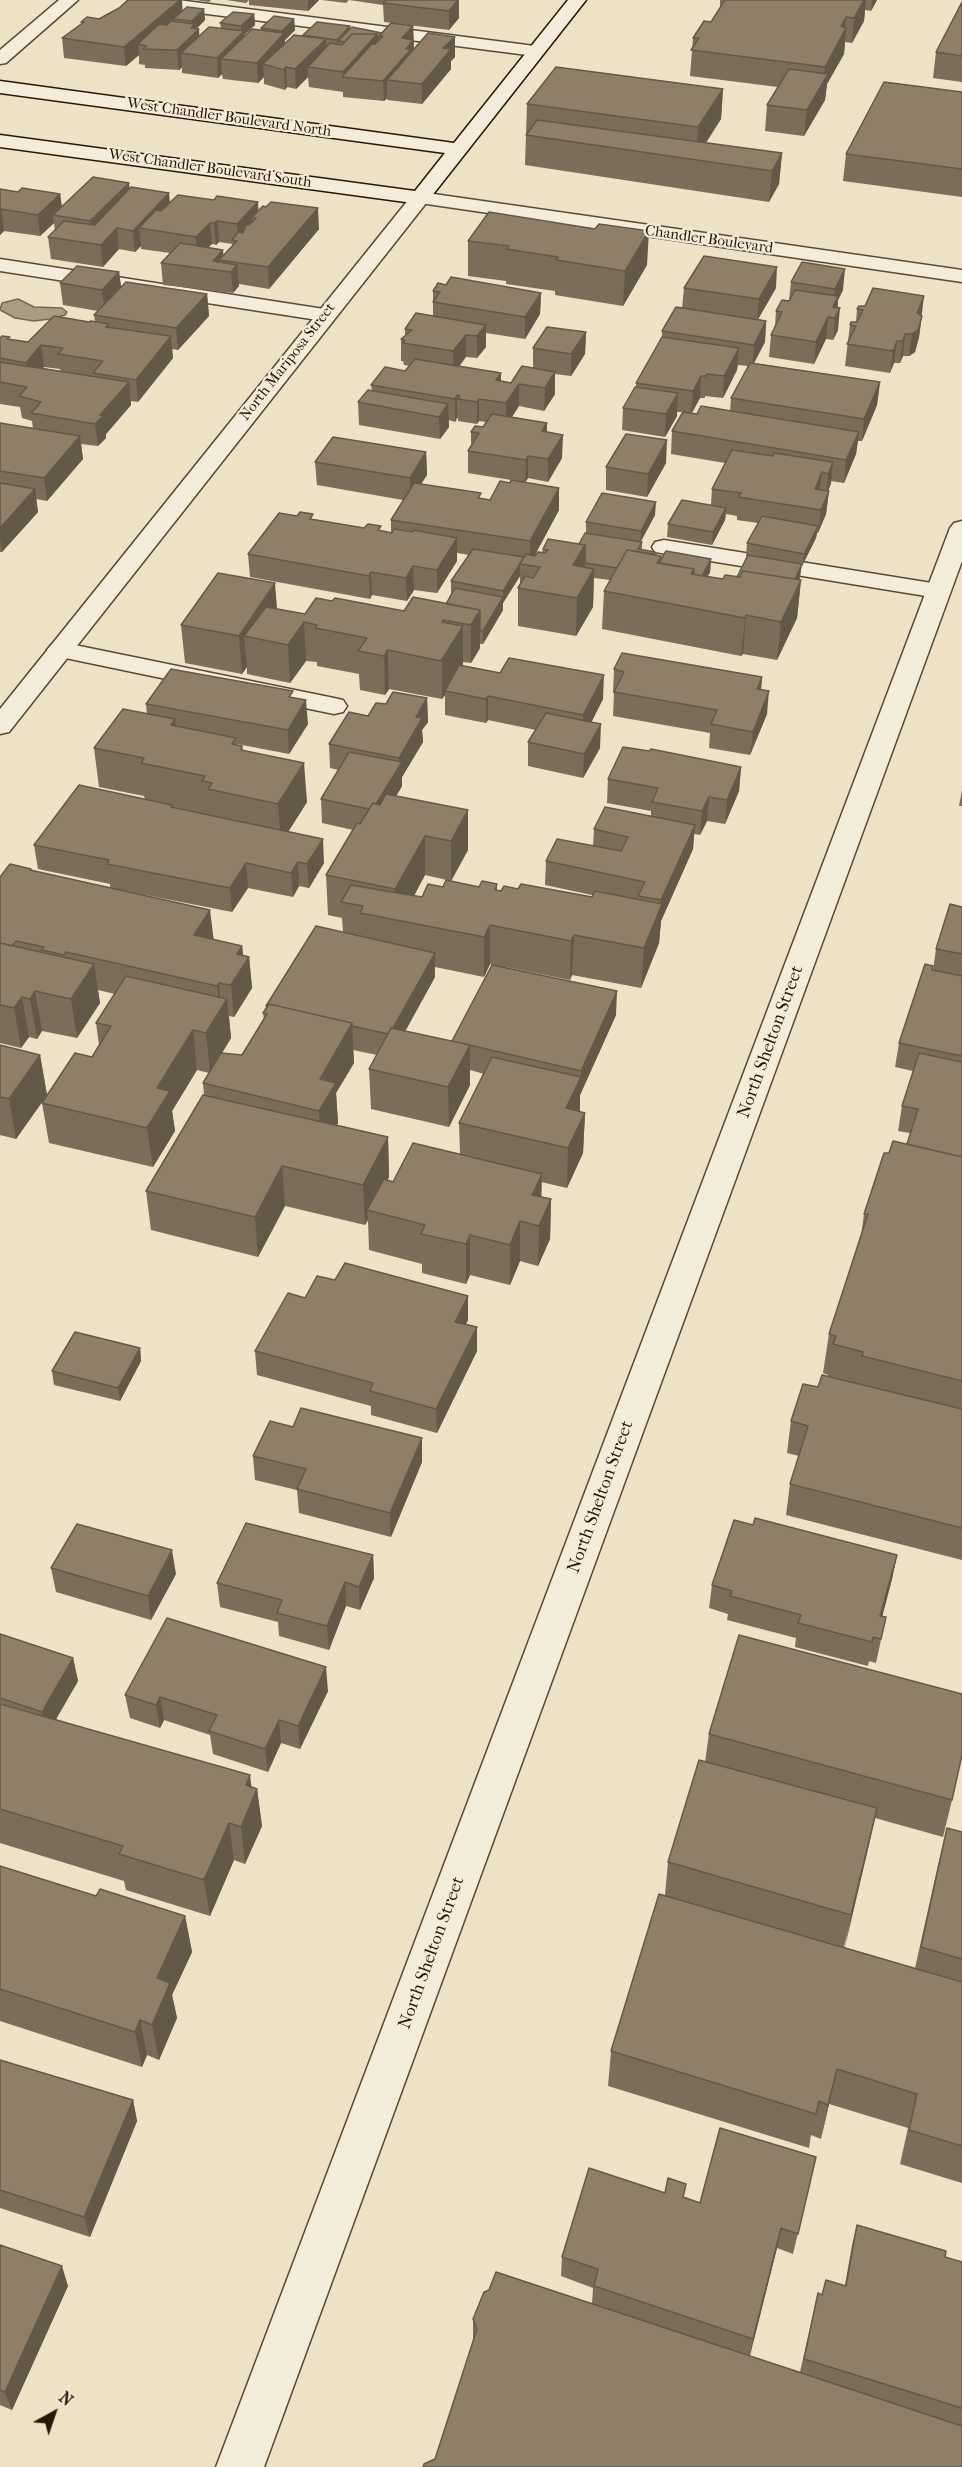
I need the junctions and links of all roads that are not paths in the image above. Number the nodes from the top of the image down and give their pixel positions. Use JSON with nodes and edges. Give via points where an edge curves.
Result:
{"nodes":[{"id":1,"x":69,"y":0,"type":"edge"},
{"id":2,"x":137,"y":0,"type":"edge"},
{"id":3,"x":577,"y":0,"type":"edge"},
{"id":4,"x":535,"y":51,"type":"junction"},
{"id":5,"x":0,"y":59,"type":"edge"},
{"id":6,"x":0,"y":87,"type":"edge"},
{"id":7,"x":0,"y":141,"type":"edge"},
{"id":8,"x":457,"y":149,"type":"junction"},
{"id":9,"x":420,"y":198,"type":"junction"},
{"id":10,"x":0,"y":265,"type":"edge"},
{"id":11,"x":962,"y":276,"type":"edge"},
{"id":12,"x":324,"y":315,"type":"junction"},
{"id":13,"x":962,"y":528,"type":"edge"},
{"id":14,"x":664,"y":547,"type":"dead end"},
{"id":15,"x":938,"y":591,"type":"junction"},
{"id":16,"x":60,"y":650,"type":"junction"},
{"id":17,"x":334,"y":706,"type":"dead end"},
{"id":18,"x":0,"y":726,"type":"edge"},
{"id":19,"x":240,"y":2467,"type":"edge"}],
"edges":[{"from":1,"to":5,"type":"street"},
{"from":2,"to":4,"type":"street"},
{"from":3,"to":4,"type":"street","name":"North Mariposa Street"},
{"from":4,"to":8,"type":"street","name":"North Mariposa Street"},
{"from":6,"to":8,"type":"street","name":"West Chandler Boulevard North"},
{"from":7,"to":9,"type":"street","name":"West Chandler Boulevard South"},
{"from":8,"to":9,"type":"street","name":"North Mariposa Street"},
{"from":9,"to":11,"type":"street","name":"Chandler Boulevard"},
{"from":9,"to":12,"type":"street","name":"North Mariposa Street"},
{"from":10,"to":12,"type":"street"},
{"from":12,"to":16,"type":"street","name":"North Mariposa Street"},
{"from":13,"to":15,"type":"street","name":"North Shelton Street"},
{"from":14,"to":15,"type":"street"},
{"from":15,"to":19,"type":"street","name":"North Shelton Street"},
{"from":16,"to":17,"type":"street"},
{"from":16,"to":18,"type":"street","name":"North Mariposa Street"}]}
